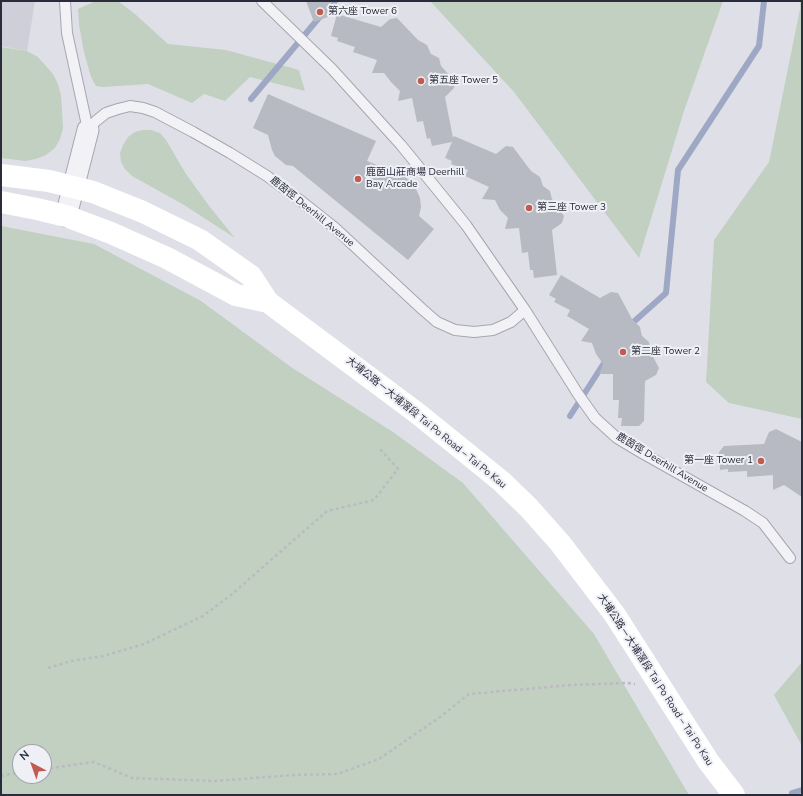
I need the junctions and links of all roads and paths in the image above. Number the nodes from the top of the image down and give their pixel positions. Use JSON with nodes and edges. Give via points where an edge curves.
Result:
{"nodes":[{"id":1,"x":65,"y":1,"type":"edge"},
{"id":2,"x":262,"y":1,"type":"edge"},
{"id":3,"x":88,"y":130,"type":"junction"},
{"id":4,"x":1,"y":175,"type":"edge"},
{"id":5,"x":74,"y":186,"type":"junction"},
{"id":6,"x":1,"y":202,"type":"edge"},
{"id":7,"x":66,"y":216,"type":"junction"},
{"id":8,"x":268,"y":302,"type":"junction"},
{"id":9,"x":525,"y":310,"type":"junction"},
{"id":10,"x":380,"y":449,"type":"dead end"},
{"id":11,"x":790,"y":558,"type":"dead end"},
{"id":12,"x":48,"y":668,"type":"dead end"},
{"id":13,"x":636,"y":685,"type":"dead end"},
{"id":14,"x":52,"y":768,"type":"edge"},
{"id":15,"x":12,"y":774,"type":"edge"},
{"id":16,"x":1,"y":776,"type":"edge"},
{"id":17,"x":734,"y":795,"type":"edge"}],
"edges":[{"from":1,"to":3,"type":"lane","via":[[67,32]]},
{"from":2,"to":9,"type":"lane","name":"鹿茵徑 Deerhill Avenue","via":[[332,69],[401,145],[466,225]]},
{"from":3,"to":5,"type":"street"},
{"from":3,"to":9,"type":"lane","name":"鹿茵徑 Deerhill Avenue","via":[[106,113],[130,106],[149,110],[193,132],[267,176],[301,201],[335,228],[437,322],[455,330],[493,330],[511,322]]},
{"from":4,"to":5,"type":"main road","name":"大埔公路－大埔滘段 Tai Po Road – Tai Po Kau"},
{"from":5,"to":7,"type":"street"},
{"from":5,"to":8,"type":"main road","name":"大埔公路－大埔滘段 Tai Po Road – Tai Po Kau","via":[[123,203],[200,240],[251,276]]},
{"from":6,"to":7,"type":"main road","name":"大埔公路－大埔滘段 Tai Po Road – Tai Po Kau"},
{"from":7,"to":8,"type":"main road","name":"大埔公路－大埔滘段 Tai Po Road – Tai Po Kau","via":[[167,258],[236,295]]},
{"from":8,"to":17,"type":"main road","name":"大埔公路－大埔滘段 Tai Po Road – Tai Po Kau","via":[[417,413],[501,481],[529,508],[560,543],[615,615],[708,761]]},
{"from":9,"to":11,"type":"lane","name":"鹿茵徑 Deerhill Avenue","via":[[595,418],[617,438],[642,454],[745,511],[763,524]]},
{"from":10,"to":12,"type":"path","via":[[398,469],[374,500],[328,511],[203,616],[144,644]]},
{"from":13,"to":14,"type":"path","via":[[571,685],[469,694],[379,759],[337,774],[214,781],[132,778],[94,762]]},
{"from":15,"to":16,"type":"path"}]}
